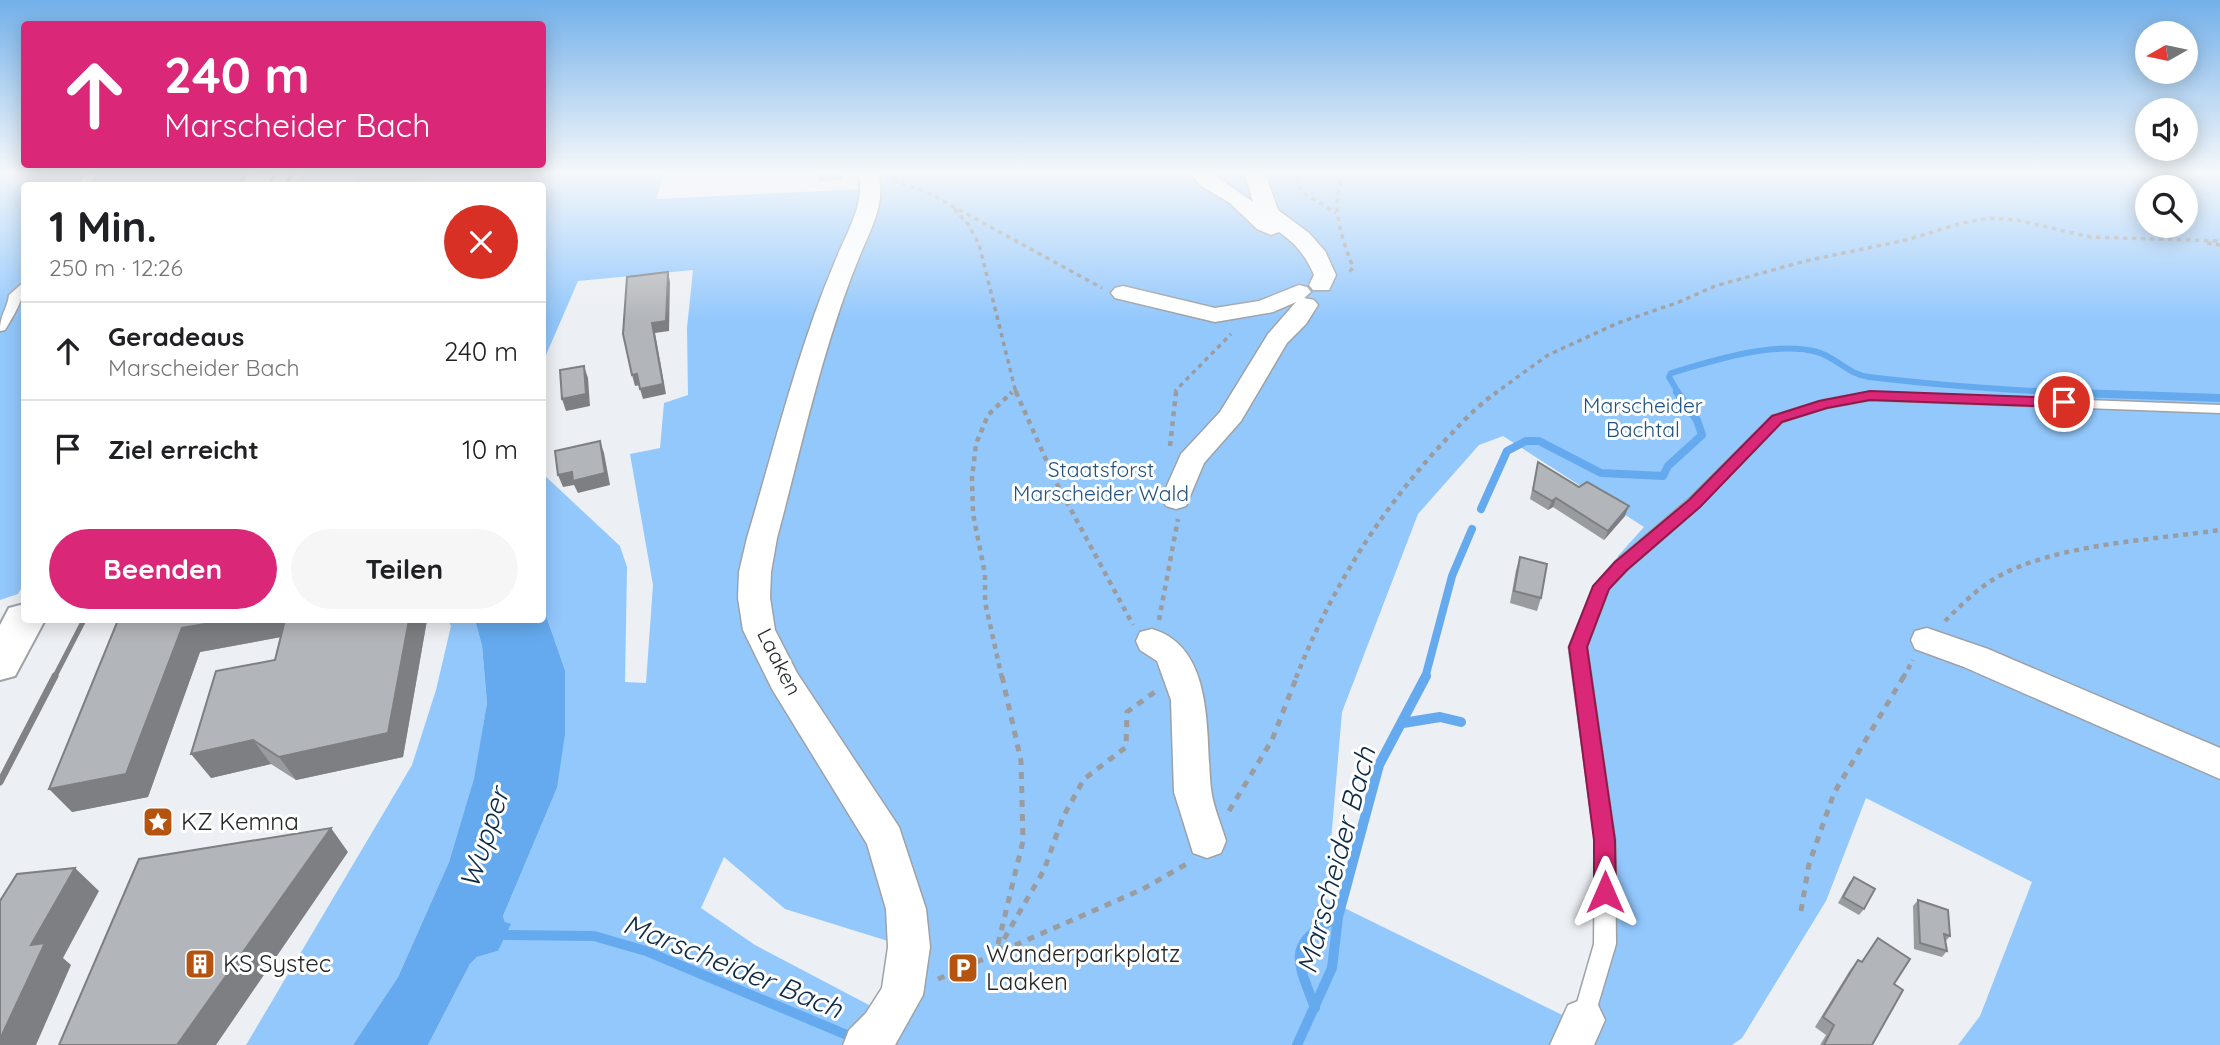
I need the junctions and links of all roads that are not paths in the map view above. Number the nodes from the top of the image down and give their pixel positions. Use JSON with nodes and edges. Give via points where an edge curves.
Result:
{"nodes":[{"id":1,"x":862,"y":222,"type":"edge"},
{"id":2,"x":1258,"y":222,"type":"edge"},
{"id":3,"x":1280,"y":222,"type":"edge"},
{"id":4,"x":1301,"y":238,"type":"junction"},
{"id":5,"x":21,"y":289,"type":"edge"},
{"id":6,"x":1117,"y":293,"type":"road end"},
{"id":7,"x":1308,"y":294,"type":"junction"},
{"id":8,"x":0,"y":327,"type":"edge"},
{"id":9,"x":2220,"y":409,"type":"edge"},
{"id":10,"x":1176,"y":499,"type":"road end"},
{"id":11,"x":22,"y":623,"type":"edge"},
{"id":12,"x":1927,"y":640,"type":"dead end"},
{"id":13,"x":1152,"y":641,"type":"road end"},
{"id":14,"x":0,"y":664,"type":"edge"},
{"id":15,"x":2220,"y":764,"type":"edge"},
{"id":16,"x":1207,"y":841,"type":"road end"},
{"id":17,"x":883,"y":1022,"type":"edge"},
{"id":18,"x":1578,"y":1032,"type":"edge"}],
"edges":[{"from":1,"to":17,"type":"street","name":"Laaken","via":[[828,305],[762,538],[754,598],[759,630],[784,680],[886,838],[906,909],[909,947]]},
{"from":2,"to":4,"type":"street"},
{"from":3,"to":4,"type":"street"},
{"from":4,"to":7,"type":"street","via":[[1317,256],[1325,275]]},
{"from":5,"to":8,"type":"lane"},
{"from":6,"to":7,"type":"street","via":[[1215,315]]},
{"from":7,"to":10,"type":"street","via":[[1297,319],[1277,339],[1232,415],[1191,460]]},
{"from":9,"to":18,"type":"lane","via":[[1870,396],[1824,404],[1777,419],[1694,503],[1621,566],[1602,586],[1578,647],[1605,840],[1605,944]]},
{"from":11,"to":14,"type":"main road"},
{"from":12,"to":15,"type":"street"},
{"from":13,"to":16,"type":"street","via":[[1171,654],[1188,700],[1193,792]]}]}
